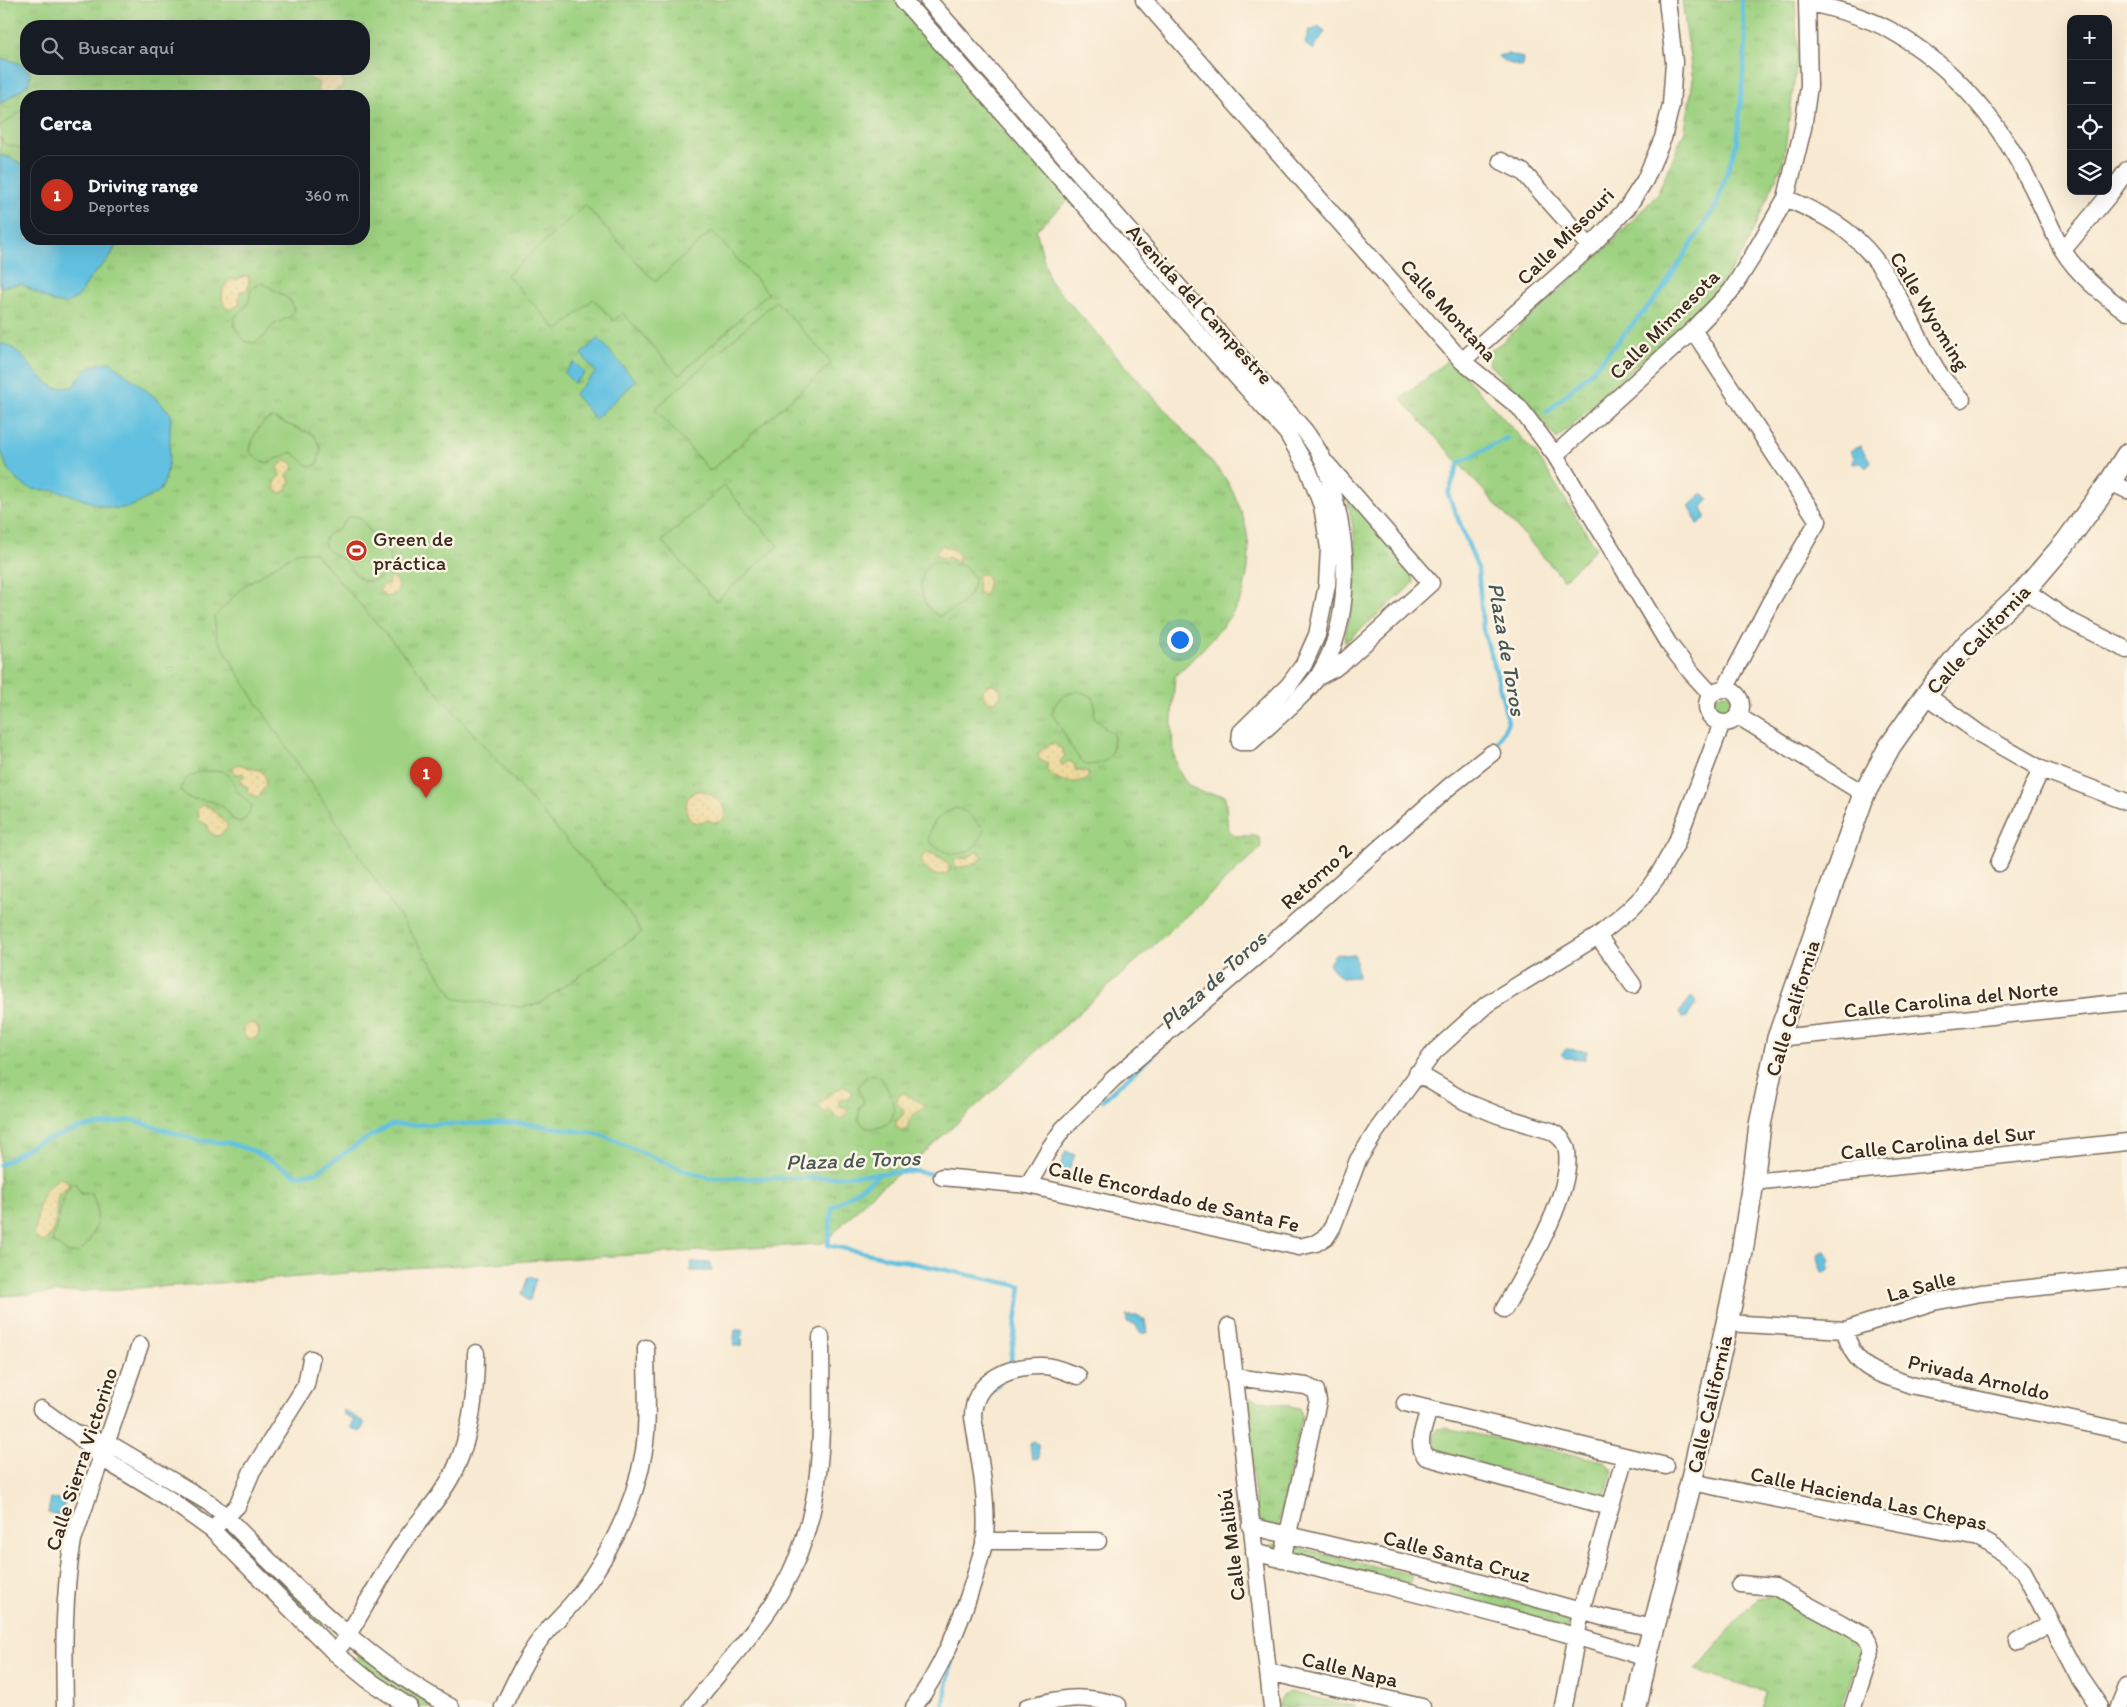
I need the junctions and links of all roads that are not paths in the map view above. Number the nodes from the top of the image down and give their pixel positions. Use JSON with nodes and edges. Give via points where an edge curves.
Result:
{"nodes":[{"id":1,"x":903,"y":0,"type":"edge"},
{"id":2,"x":928,"y":0,"type":"edge"},
{"id":3,"x":1144,"y":0,"type":"edge"},
{"id":4,"x":1667,"y":0,"type":"edge"},
{"id":5,"x":1807,"y":1,"type":"edge"},
{"id":6,"x":971,"y":50,"type":"junction"},
{"id":7,"x":957,"y":62,"type":"junction"},
{"id":8,"x":1501,"y":161,"type":"dead end"},
{"id":9,"x":2127,"y":170,"type":"edge"},
{"id":10,"x":1786,"y":198,"type":"junction"},
{"id":11,"x":1590,"y":247,"type":"junction"},
{"id":12,"x":2063,"y":250,"type":"junction"},
{"id":13,"x":1148,"y":252,"type":"junction"},
{"id":14,"x":1135,"y":263,"type":"junction"},
{"id":15,"x":2127,"y":312,"type":"edge"},
{"id":16,"x":1693,"y":330,"type":"junction"},
{"id":17,"x":1462,"y":361,"type":"junction"},
{"id":18,"x":1962,"y":399,"type":"dead end"},
{"id":19,"x":1555,"y":455,"type":"junction"},
{"id":20,"x":2127,"y":455,"type":"edge"},
{"id":21,"x":1323,"y":460,"type":"junction"},
{"id":22,"x":2119,"y":486,"type":"edge"},
{"id":23,"x":1336,"y":547,"type":"junction"},
{"id":24,"x":2024,"y":590,"type":"junction"},
{"id":25,"x":2127,"y":650,"type":"edge"},
{"id":26,"x":1318,"y":677,"type":"junction"},
{"id":27,"x":1289,"y":686,"type":"junction"},
{"id":28,"x":1718,"y":691,"type":"junction"},
{"id":29,"x":1926,"y":695,"type":"junction"},
{"id":30,"x":1738,"y":716,"type":"junction"},
{"id":31,"x":1722,"y":724,"type":"junction"},
{"id":32,"x":1492,"y":753,"type":"dead end"},
{"id":33,"x":2041,"y":769,"type":"junction"},
{"id":34,"x":1864,"y":794,"type":"junction"},
{"id":35,"x":2127,"y":802,"type":"edge"},
{"id":36,"x":1999,"y":864,"type":"dead end"},
{"id":37,"x":1598,"y":936,"type":"junction"},
{"id":38,"x":1633,"y":985,"type":"dead end"},
{"id":39,"x":2127,"y":1002,"type":"edge"},
{"id":40,"x":1778,"y":1038,"type":"junction"},
{"id":41,"x":1417,"y":1073,"type":"junction"},
{"id":42,"x":2127,"y":1142,"type":"edge"},
{"id":43,"x":942,"y":1177,"type":"dead end"},
{"id":44,"x":1753,"y":1182,"type":"junction"},
{"id":45,"x":1028,"y":1185,"type":"junction"},
{"id":46,"x":2127,"y":1278,"type":"edge"},
{"id":47,"x":1504,"y":1309,"type":"dead end"},
{"id":48,"x":1727,"y":1323,"type":"junction"},
{"id":49,"x":1228,"y":1326,"type":"dead end"},
{"id":50,"x":1845,"y":1330,"type":"junction"},
{"id":51,"x":821,"y":1337,"type":"dead end"},
{"id":52,"x":140,"y":1345,"type":"dead end"},
{"id":53,"x":646,"y":1348,"type":"dead end"},
{"id":54,"x":476,"y":1352,"type":"dead end"},
{"id":55,"x":311,"y":1359,"type":"dead end"},
{"id":56,"x":1078,"y":1376,"type":"dead end"},
{"id":57,"x":1234,"y":1377,"type":"junction"},
{"id":58,"x":1405,"y":1403,"type":"dead end"},
{"id":59,"x":41,"y":1409,"type":"dead end"},
{"id":60,"x":1429,"y":1409,"type":"junction"},
{"id":61,"x":2127,"y":1432,"type":"edge"},
{"id":62,"x":76,"y":1434,"type":"junction"},
{"id":63,"x":108,"y":1443,"type":"junction"},
{"id":64,"x":1625,"y":1456,"type":"junction"},
{"id":65,"x":103,"y":1459,"type":"junction"},
{"id":66,"x":1666,"y":1466,"type":"dead end"},
{"id":67,"x":1691,"y":1482,"type":"junction"},
{"id":68,"x":1610,"y":1507,"type":"junction"},
{"id":69,"x":226,"y":1517,"type":"junction"},
{"id":70,"x":1250,"y":1526,"type":"junction"},
{"id":71,"x":212,"y":1530,"type":"junction"},
{"id":72,"x":1288,"y":1536,"type":"junction"},
{"id":73,"x":984,"y":1541,"type":"junction"},
{"id":74,"x":1098,"y":1541,"type":"dead end"},
{"id":75,"x":1254,"y":1552,"type":"junction"},
{"id":76,"x":1282,"y":1560,"type":"junction"},
{"id":77,"x":1434,"y":1570,"type":"junction"},
{"id":78,"x":1740,"y":1584,"type":"dead end"},
{"id":79,"x":1426,"y":1595,"type":"junction"},
{"id":80,"x":1581,"y":1611,"type":"junction"},
{"id":81,"x":2050,"y":1623,"type":"junction"},
{"id":82,"x":1654,"y":1628,"type":"junction"},
{"id":83,"x":348,"y":1635,"type":"junction"},
{"id":84,"x":1576,"y":1636,"type":"junction"},
{"id":85,"x":2018,"y":1642,"type":"dead end"},
{"id":86,"x":335,"y":1653,"type":"junction"},
{"id":87,"x":1646,"y":1658,"type":"junction"},
{"id":88,"x":1268,"y":1672,"type":"junction"},
{"id":89,"x":2127,"y":1687,"type":"edge"},
{"id":90,"x":1118,"y":1705,"type":"dead end"},
{"id":91,"x":64,"y":1707,"type":"edge"},
{"id":92,"x":409,"y":1707,"type":"edge"},
{"id":93,"x":452,"y":1707,"type":"edge"},
{"id":94,"x":503,"y":1707,"type":"edge"},
{"id":95,"x":692,"y":1707,"type":"edge"},
{"id":96,"x":914,"y":1707,"type":"edge"},
{"id":97,"x":1027,"y":1707,"type":"edge"},
{"id":98,"x":1272,"y":1707,"type":"edge"},
{"id":99,"x":1422,"y":1707,"type":"edge"},
{"id":100,"x":1564,"y":1707,"type":"edge"},
{"id":101,"x":1636,"y":1707,"type":"edge"},
{"id":102,"x":1853,"y":1707,"type":"edge"},
{"id":103,"x":2100,"y":1707,"type":"edge"},
{"id":104,"x":2119,"y":1707,"type":"edge"}],
"edges":[{"from":1,"to":7,"type":"street","name":"Avenida del Campestre"},
{"from":2,"to":6,"type":"street","name":"Avenida del Campestre"},
{"from":3,"to":17,"type":"street","name":"Calle Montana"},
{"from":4,"to":11,"type":"street","name":"Calle Missouri","via":[[1674,62],[1671,105],[1662,138],[1645,180],[1627,208]]},
{"from":5,"to":10,"type":"street","name":"Calle Minnesota","via":[[1809,86],[1803,128]]},
{"from":5,"to":12,"type":"street","via":[[1888,29],[1930,56],[1985,109],[2010,145]]},
{"from":6,"to":7,"type":"street"},
{"from":6,"to":13,"type":"street","name":"Avenida del Campestre"},
{"from":7,"to":14,"type":"street","name":"Avenida del Campestre"},
{"from":8,"to":11,"type":"street","via":[[1523,172]]},
{"from":9,"to":12,"type":"street"},
{"from":10,"to":16,"type":"street","name":"Calle Minnesota","via":[[1731,291]]},
{"from":10,"to":18,"type":"street","name":"Calle Wyoming","via":[[1828,219],[1868,251],[1897,290],[1937,371]]},
{"from":11,"to":17,"type":"street","name":"Calle Missouri"},
{"from":12,"to":15,"type":"street","via":[[2099,292]]},
{"from":13,"to":14,"type":"street"},
{"from":13,"to":21,"type":"street","name":"Avenida del Campestre","via":[[1305,431]]},
{"from":14,"to":23,"type":"street","name":"Avenida del Campestre","via":[[1287,433],[1308,469]]},
{"from":16,"to":19,"type":"street","name":"Calle Minnesota"},
{"from":16,"to":28,"type":"street","via":[[1818,521]]},
{"from":17,"to":19,"type":"street","name":"Calle Montana","via":[[1519,407]]},
{"from":19,"to":28,"type":"street","name":"Calle Montana","via":[[1668,643],[1690,671]]},
{"from":20,"to":22,"type":"main road","name":"Calle California"},
{"from":21,"to":23,"type":"street","name":"Avenida del Campestre","via":[[1336,501]]},
{"from":21,"to":26,"type":"street","name":"Avenida del Campestre","via":[[1431,583],[1348,658]]},
{"from":22,"to":24,"type":"main road","name":"Calle California"},
{"from":23,"to":26,"type":"street","name":"Avenida del Campestre","via":[[1344,575],[1342,611],[1328,657]]},
{"from":23,"to":27,"type":"street","name":"Avenida del Campestre","via":[[1317,635],[1304,664]]},
{"from":24,"to":25,"type":"street","via":[[2068,620]]},
{"from":24,"to":29,"type":"main road","name":"Calle California","via":[[1968,643]]},
{"from":26,"to":27,"type":"street","name":"Avenida del Campestre"},
{"from":26,"to":27,"type":"street","name":"Avenida del Campestre","via":[[1251,742],[1240,742],[1241,732]]},
{"from":28,"to":30,"type":"street","via":[[1736,694],[1741,704]]},
{"from":28,"to":31,"type":"street","via":[[1706,704],[1708,714]]},
{"from":29,"to":33,"type":"street","via":[[1980,734]]},
{"from":29,"to":34,"type":"main road","name":"Calle California","via":[[1890,746]]},
{"from":30,"to":31,"type":"street"},
{"from":30,"to":34,"type":"street"},
{"from":31,"to":37,"type":"street","name":"Calle Encordado de Santa Fe","via":[[1676,844],[1659,874],[1628,911]]},
{"from":32,"to":45,"type":"street","name":"Retorno 2","via":[[1113,1079],[1063,1129]]},
{"from":33,"to":35,"type":"street"},
{"from":33,"to":36,"type":"street"},
{"from":34,"to":40,"type":"main road","name":"Calle California"},
{"from":37,"to":38,"type":"street"},
{"from":37,"to":41,"type":"street","name":"Calle Encordado de Santa Fe","via":[[1487,1004]]},
{"from":39,"to":40,"type":"street","name":"Calle Carolina del Norte"},
{"from":40,"to":44,"type":"main road","name":"Calle California","via":[[1760,1125]]},
{"from":41,"to":45,"type":"street","name":"Calle Encordado de Santa Fe","via":[[1358,1160],[1333,1226],[1326,1236],[1306,1246]]},
{"from":41,"to":47,"type":"street","via":[[1466,1102],[1498,1116],[1550,1131],[1566,1146],[1565,1173],[1550,1222]]},
{"from":42,"to":44,"type":"street","name":"Calle Carolina del Sur"},
{"from":43,"to":45,"type":"street","name":"Calle Encordado de Santa Fe"},
{"from":44,"to":48,"type":"main road","name":"Calle California"},
{"from":46,"to":50,"type":"street","name":"La Salle","via":[[1981,1293],[1934,1302]]},
{"from":48,"to":50,"type":"street","name":"La Salle"},
{"from":48,"to":67,"type":"main road","name":"Calle California"},
{"from":49,"to":57,"type":"street","name":"Calle Malibú"},
{"from":50,"to":61,"type":"street","name":"Privada Arnoldo","via":[[1848,1345],[1862,1364],[1876,1373],[1911,1385]]},
{"from":51,"to":95,"type":"street","via":[[821,1462],[807,1532],[770,1608]]},
{"from":52,"to":63,"type":"street","name":"Calle Sierra Victorino"},
{"from":53,"to":94,"type":"street","via":[[644,1450],[637,1484],[622,1524],[602,1563],[526,1660]]},
{"from":54,"to":83,"type":"street","via":[[476,1382],[466,1438],[457,1466],[399,1548]]},
{"from":55,"to":69,"type":"street","via":[[306,1386],[252,1471],[237,1506]]},
{"from":56,"to":73,"type":"street","via":[[1046,1366],[1019,1368],[996,1376],[977,1396],[973,1417],[986,1510]]},
{"from":57,"to":70,"type":"street","name":"Calle Malibú"},
{"from":57,"to":72,"type":"street","via":[[1306,1386],[1316,1391],[1318,1401]]},
{"from":58,"to":60,"type":"street"},
{"from":59,"to":62,"type":"street"},
{"from":60,"to":64,"type":"street"},
{"from":60,"to":68,"type":"street","via":[[1420,1445],[1426,1457]]},
{"from":62,"to":63,"type":"street"},
{"from":62,"to":65,"type":"street"},
{"from":63,"to":65,"type":"street","name":"Calle Sierra Victorino"},
{"from":63,"to":69,"type":"street","via":[[208,1502]]},
{"from":64,"to":66,"type":"street"},
{"from":64,"to":68,"type":"street"},
{"from":65,"to":71,"type":"street","via":[[166,1497]]},
{"from":65,"to":91,"type":"street","name":"Calle Sierra Victorino","via":[[73,1540],[68,1572]]},
{"from":67,"to":81,"type":"street","name":"Calle Hacienda Las Chepas","via":[[1978,1538],[1995,1546],[2023,1571]]},
{"from":67,"to":82,"type":"main road","name":"Calle California"},
{"from":68,"to":80,"type":"street"},
{"from":69,"to":71,"type":"street"},
{"from":69,"to":83,"type":"street"},
{"from":70,"to":72,"type":"street","name":"Calle Santa Cruz"},
{"from":70,"to":75,"type":"street","name":"Calle Malibú"},
{"from":71,"to":86,"type":"street"},
{"from":72,"to":76,"type":"street"},
{"from":72,"to":77,"type":"street","name":"Calle Santa Cruz"},
{"from":73,"to":74,"type":"street"},
{"from":73,"to":96,"type":"street","via":[[958,1626],[931,1684]]},
{"from":75,"to":76,"type":"street"},
{"from":75,"to":88,"type":"street","name":"Calle Malibú"},
{"from":76,"to":79,"type":"street"},
{"from":77,"to":79,"type":"street"},
{"from":77,"to":80,"type":"street","name":"Calle Santa Cruz"},
{"from":78,"to":102,"type":"street","via":[[1775,1587],[1865,1636],[1871,1651]]},
{"from":79,"to":84,"type":"street"},
{"from":80,"to":82,"type":"street","name":"Calle Santa Cruz"},
{"from":80,"to":84,"type":"street"},
{"from":81,"to":85,"type":"street"},
{"from":81,"to":103,"type":"street","name":"Calle Hacienda Las Chepas"},
{"from":82,"to":87,"type":"main road","name":"Calle California"},
{"from":83,"to":86,"type":"street"},
{"from":83,"to":93,"type":"street","via":[[400,1676]]},
{"from":84,"to":87,"type":"street"},
{"from":84,"to":100,"type":"street"},
{"from":86,"to":92,"type":"street"},
{"from":87,"to":101,"type":"main road","name":"Calle California"},
{"from":88,"to":98,"type":"street","name":"Calle Malibú"},
{"from":88,"to":99,"type":"street","name":"Calle Napa"},
{"from":89,"to":104,"type":"street"},
{"from":90,"to":97,"type":"street","via":[[1096,1698],[1081,1698]]}]}
